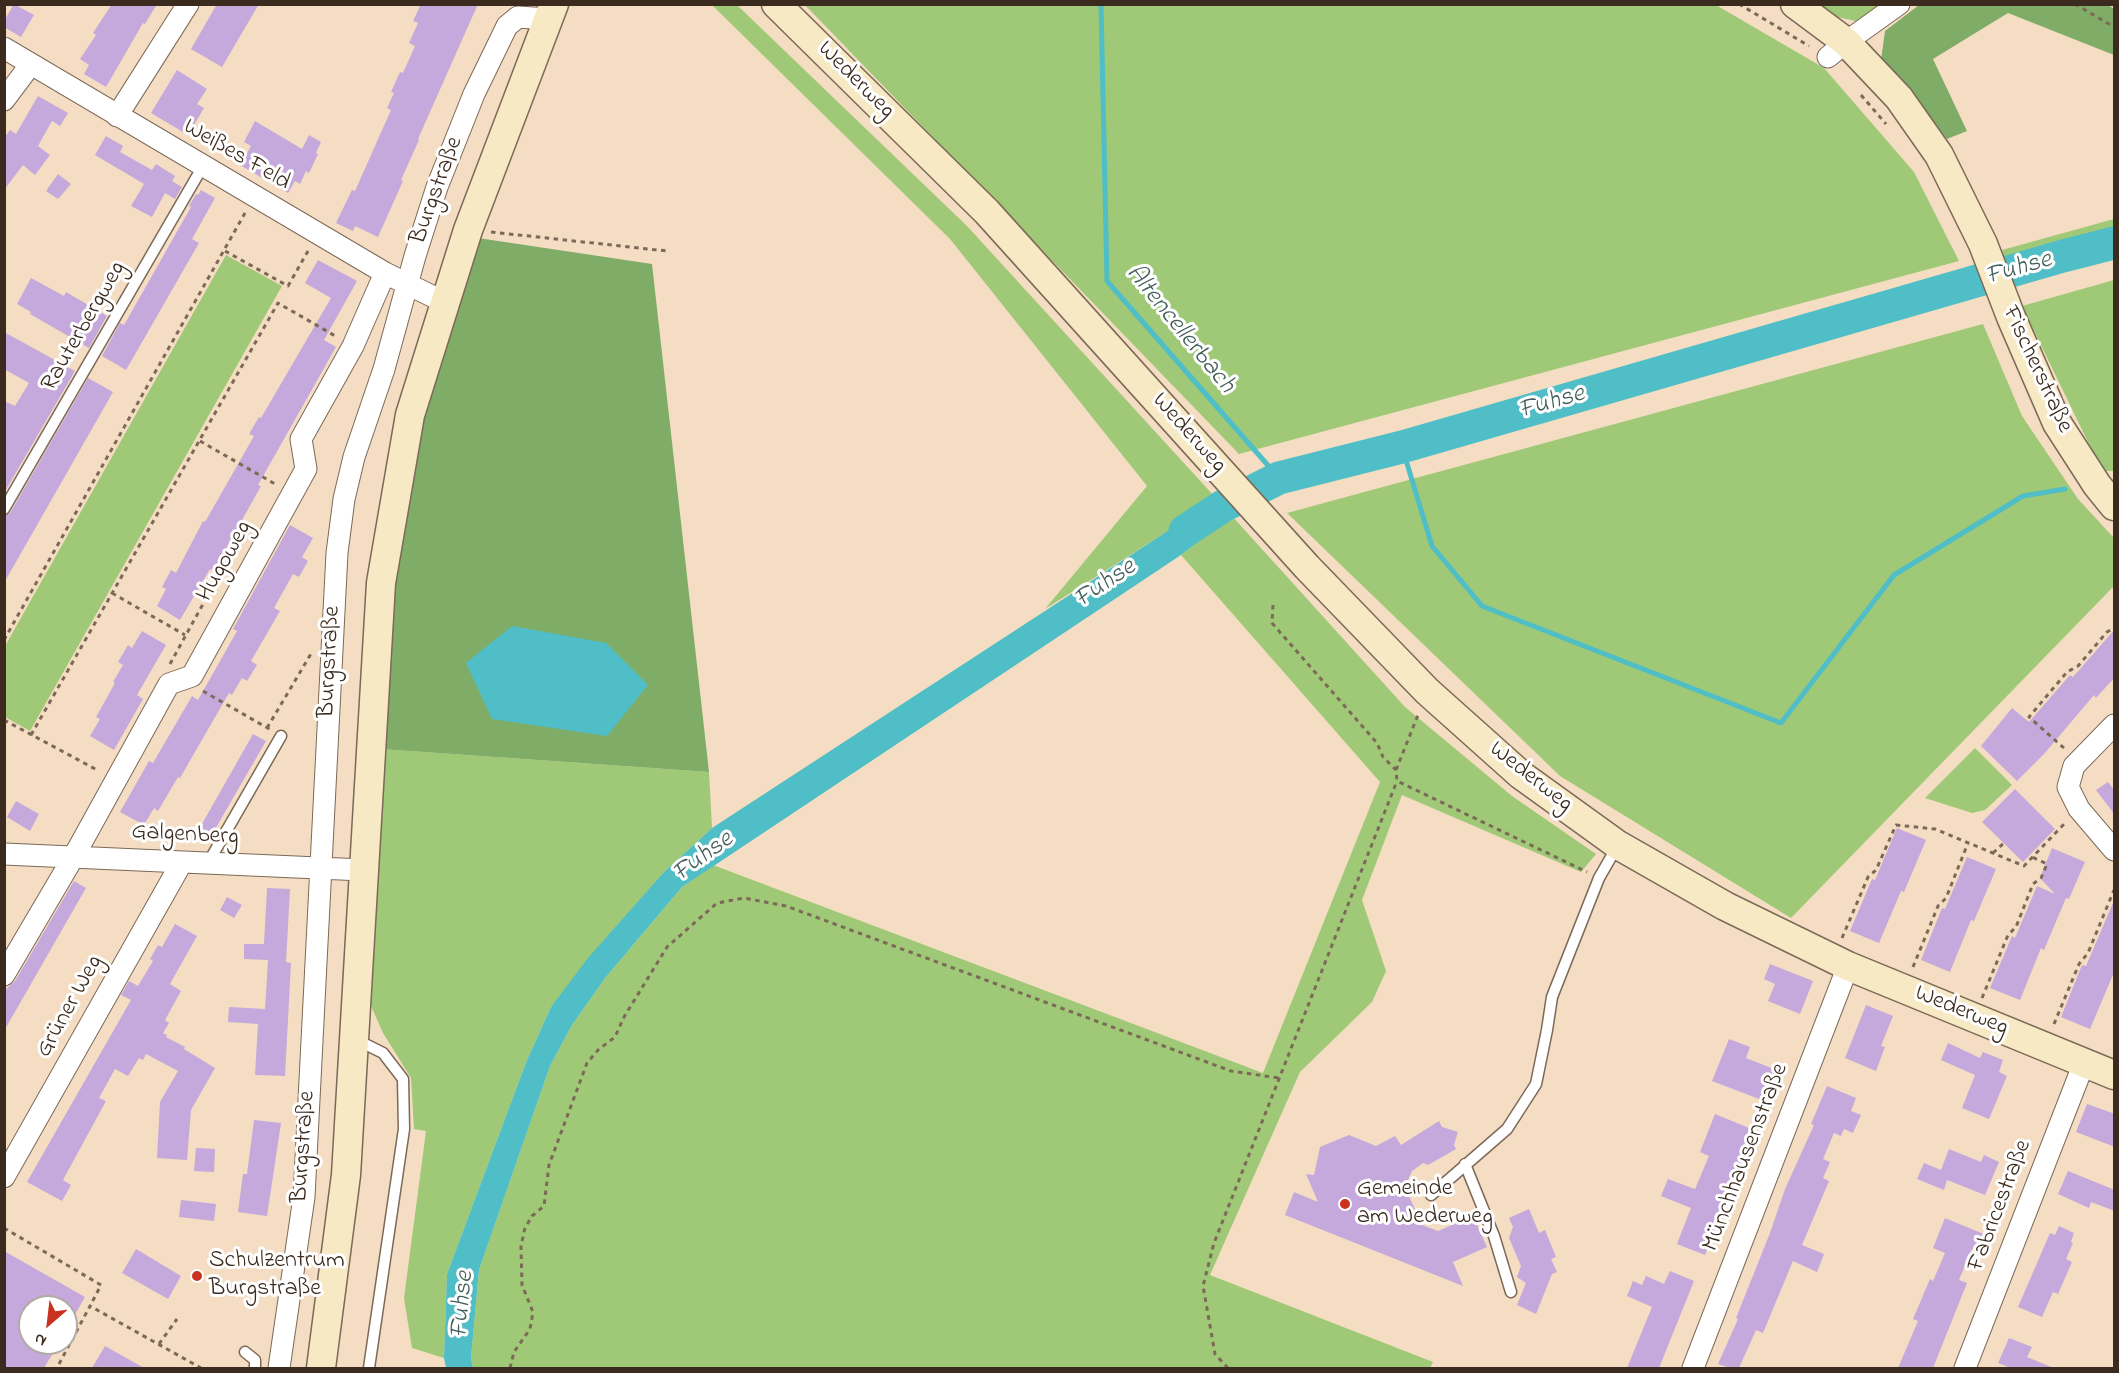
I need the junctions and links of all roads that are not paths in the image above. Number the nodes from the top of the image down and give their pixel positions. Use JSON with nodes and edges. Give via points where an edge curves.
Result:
{"nodes":[{"id":1,"x":188,"y":4,"type":"edge"},
{"id":2,"x":776,"y":4,"type":"edge"},
{"id":3,"x":1795,"y":4,"type":"edge"},
{"id":4,"x":1899,"y":4,"type":"edge"},
{"id":5,"x":551,"y":12,"type":"edge"},
{"id":6,"x":4,"y":48,"type":"edge"},
{"id":7,"x":1837,"y":49,"type":"junction"},
{"id":8,"x":31,"y":64,"type":"junction"},
{"id":9,"x":4,"y":100,"type":"edge"},
{"id":10,"x":117,"y":116,"type":"junction"},
{"id":11,"x":203,"y":166,"type":"junction"},
{"id":12,"x":385,"y":273,"type":"junction"},
{"id":13,"x":407,"y":284,"type":"junction"},
{"id":14,"x":444,"y":302,"type":"junction"},
{"id":15,"x":2115,"y":506,"type":"edge"},
{"id":16,"x":4,"y":509,"type":"edge"},
{"id":17,"x":2115,"y":725,"type":"edge"},
{"id":18,"x":281,"y":736,"type":"road end"},
{"id":19,"x":1618,"y":845,"type":"junction"},
{"id":20,"x":2115,"y":850,"type":"edge"},
{"id":21,"x":4,"y":854,"type":"edge"},
{"id":22,"x":74,"y":856,"type":"junction"},
{"id":23,"x":182,"y":862,"type":"junction"},
{"id":24,"x":208,"y":863,"type":"junction"},
{"id":25,"x":321,"y":868,"type":"junction"},
{"id":26,"x":363,"y":870,"type":"junction"},
{"id":27,"x":1841,"y":962,"type":"junction"},
{"id":28,"x":4,"y":975,"type":"edge"},
{"id":29,"x":355,"y":1039,"type":"junction"},
{"id":30,"x":2084,"y":1063,"type":"junction"},
{"id":31,"x":2115,"y":1075,"type":"edge"},
{"id":32,"x":1465,"y":1164,"type":"junction"},
{"id":33,"x":4,"y":1178,"type":"edge"},
{"id":34,"x":1431,"y":1195,"type":"dead end"},
{"id":35,"x":1511,"y":1292,"type":"dead end"},
{"id":36,"x":245,"y":1352,"type":"dead end"},
{"id":37,"x":255,"y":1368,"type":"edge"},
{"id":38,"x":279,"y":1368,"type":"edge"},
{"id":39,"x":321,"y":1368,"type":"edge"},
{"id":40,"x":369,"y":1368,"type":"edge"},
{"id":41,"x":1692,"y":1368,"type":"edge"},
{"id":42,"x":1965,"y":1368,"type":"edge"}],
"edges":[{"from":1,"to":10,"type":"street"},
{"from":2,"to":19,"type":"street","name":"Wederweg","via":[[987,212],[1307,567],[1427,691],[1521,775]]},
{"from":3,"to":7,"type":"street","name":"Fischerstraße"},
{"from":4,"to":7,"type":"street"},
{"from":5,"to":13,"type":"street","name":"Burgstraße","via":[[518,17],[507,26],[474,94],[437,187]]},
{"from":5,"to":14,"type":"street","name":"Burgstraße"},
{"from":6,"to":8,"type":"street","name":"Weißes Feld"},
{"from":7,"to":15,"type":"street","name":"Fischerstraße","via":[[1899,98],[1939,155],[1983,244],[2057,423]]},
{"from":8,"to":9,"type":"street"},
{"from":8,"to":10,"type":"street","name":"Weißes Feld"},
{"from":10,"to":11,"type":"street","name":"Weißes Feld"},
{"from":11,"to":12,"type":"street","name":"Weißes Feld"},
{"from":11,"to":16,"type":"lane","name":"Rauterbergweg"},
{"from":12,"to":13,"type":"street","name":"Weißes Feld"},
{"from":12,"to":22,"type":"street","name":"Hugoweg","via":[[353,346],[301,439],[306,469],[192,676],[170,684]]},
{"from":13,"to":14,"type":"street","name":"Weißes Feld"},
{"from":13,"to":25,"type":"street","name":"Burgstraße","via":[[344,499],[337,553]]},
{"from":14,"to":26,"type":"street","name":"Burgstraße","via":[[410,415],[381,583]]},
{"from":17,"to":20,"type":"street","via":[[2074,766],[2068,787],[2079,809]]},
{"from":18,"to":24,"type":"lane"},
{"from":19,"to":27,"type":"street","name":"Wederweg","via":[[1725,906]]},
{"from":19,"to":32,"type":"lane","via":[[1599,878],[1551,997],[1536,1084],[1507,1130]]},
{"from":21,"to":22,"type":"street","name":"Galgenberg"},
{"from":22,"to":23,"type":"street","name":"Galgenberg"},
{"from":22,"to":28,"type":"street"},
{"from":23,"to":24,"type":"street","name":"Galgenberg"},
{"from":23,"to":33,"type":"street","name":"Grüner Weg"},
{"from":24,"to":25,"type":"street","name":"Galgenberg"},
{"from":25,"to":26,"type":"street","name":"Galgenberg"},
{"from":25,"to":38,"type":"street","name":"Burgstraße","via":[[304,1197]]},
{"from":26,"to":29,"type":"street","name":"Burgstraße"},
{"from":27,"to":30,"type":"street","name":"Wederweg"},
{"from":27,"to":41,"type":"street","name":"Münchhausenstraße"},
{"from":29,"to":39,"type":"street","name":"Burgstraße","via":[[346,1175]]},
{"from":29,"to":40,"type":"lane","via":[[383,1053],[403,1079],[404,1129]]},
{"from":30,"to":31,"type":"street","name":"Wederweg"},
{"from":30,"to":42,"type":"street","name":"Fabricestraße"},
{"from":32,"to":34,"type":"lane"},
{"from":32,"to":35,"type":"lane"},
{"from":36,"to":37,"type":"lane","via":[[255,1360]]}]}
